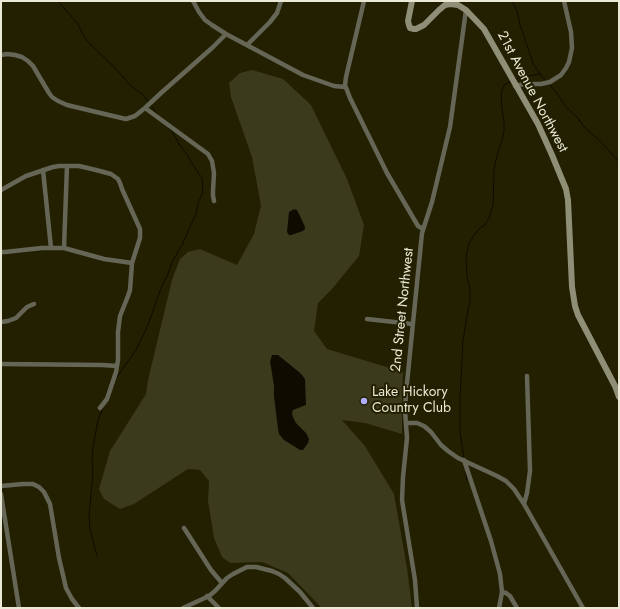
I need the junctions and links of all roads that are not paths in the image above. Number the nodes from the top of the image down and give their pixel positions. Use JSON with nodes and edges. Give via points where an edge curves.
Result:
{"nodes":[{"id":1,"x":193,"y":1,"type":"edge"},
{"id":2,"x":282,"y":1,"type":"edge"},
{"id":3,"x":364,"y":1,"type":"edge"},
{"id":4,"x":412,"y":1,"type":"edge"},
{"id":5,"x":564,"y":1,"type":"edge"},
{"id":6,"x":466,"y":10,"type":"junction"},
{"id":7,"x":226,"y":34,"type":"junction"},
{"id":8,"x":247,"y":45,"type":"junction"},
{"id":9,"x":1,"y":55,"type":"edge"},
{"id":10,"x":515,"y":86,"type":"junction"},
{"id":11,"x":346,"y":87,"type":"junction"},
{"id":12,"x":145,"y":108,"type":"junction"},
{"id":13,"x":67,"y":166,"type":"junction"},
{"id":14,"x":42,"y":170,"type":"junction"},
{"id":15,"x":1,"y":190,"type":"edge"},
{"id":16,"x":214,"y":201,"type":"dead end"},
{"id":17,"x":422,"y":229,"type":"junction"},
{"id":18,"x":51,"y":248,"type":"junction"},
{"id":19,"x":64,"y":248,"type":"junction"},
{"id":20,"x":1,"y":252,"type":"edge"},
{"id":21,"x":132,"y":263,"type":"junction"},
{"id":22,"x":34,"y":304,"type":"dead end"},
{"id":23,"x":367,"y":319,"type":"dead end"},
{"id":24,"x":1,"y":322,"type":"edge"},
{"id":25,"x":412,"y":324,"type":"junction"},
{"id":26,"x":1,"y":364,"type":"edge"},
{"id":27,"x":117,"y":366,"type":"junction"},
{"id":28,"x":527,"y":376,"type":"dead end"},
{"id":29,"x":619,"y":397,"type":"edge"},
{"id":30,"x":100,"y":408,"type":"dead end"},
{"id":31,"x":406,"y":423,"type":"junction"},
{"id":32,"x":464,"y":460,"type":"junction"},
{"id":33,"x":1,"y":486,"type":"edge"},
{"id":34,"x":1,"y":494,"type":"edge"},
{"id":35,"x":524,"y":504,"type":"junction"},
{"id":36,"x":184,"y":528,"type":"dead end"},
{"id":37,"x":222,"y":583,"type":"junction"},
{"id":38,"x":502,"y":592,"type":"junction"},
{"id":39,"x":207,"y":596,"type":"junction"},
{"id":40,"x":19,"y":608,"type":"edge"},
{"id":41,"x":79,"y":608,"type":"edge"},
{"id":42,"x":183,"y":608,"type":"edge"},
{"id":43,"x":219,"y":608,"type":"edge"},
{"id":44,"x":313,"y":608,"type":"edge"},
{"id":45,"x":417,"y":608,"type":"edge"},
{"id":46,"x":499,"y":608,"type":"edge"},
{"id":47,"x":517,"y":608,"type":"edge"},
{"id":48,"x":583,"y":608,"type":"edge"}],
"edges":[{"from":1,"to":7,"type":"street","via":[[205,20]]},
{"from":2,"to":8,"type":"street","via":[[270,22]]},
{"from":3,"to":11,"type":"street","via":[[346,77]]},
{"from":4,"to":6,"type":"street","via":[[408,21],[410,28],[414,29],[424,25],[446,5],[458,5]]},
{"from":5,"to":10,"type":"street","via":[[572,48],[566,68],[550,82]]},
{"from":6,"to":10,"type":"street","name":"21st Avenue Northwest","via":[[484,29]]},
{"from":6,"to":17,"type":"street","name":"2nd Street Northwest","via":[[450,128],[428,217]]},
{"from":7,"to":8,"type":"street"},
{"from":7,"to":12,"type":"street"},
{"from":8,"to":11,"type":"street","via":[[303,75],[334,86]]},
{"from":9,"to":12,"type":"street","via":[[15,55],[28,61],[52,97],[62,103],[126,118],[135,116]]},
{"from":10,"to":29,"type":"street","name":"21st Avenue Northwest","via":[[544,136],[566,189],[575,306]]},
{"from":11,"to":17,"type":"street","via":[[387,173]]},
{"from":12,"to":16,"type":"street","via":[[208,154],[214,173]]},
{"from":13,"to":14,"type":"street"},
{"from":13,"to":19,"type":"street"},
{"from":13,"to":21,"type":"street","via":[[88,168],[111,174],[118,179],[141,233]]},
{"from":14,"to":15,"type":"street"},
{"from":14,"to":18,"type":"street"},
{"from":17,"to":25,"type":"street","name":"2nd Street Northwest"},
{"from":18,"to":19,"type":"street"},
{"from":18,"to":20,"type":"street"},
{"from":19,"to":21,"type":"street","via":[[104,259]]},
{"from":21,"to":27,"type":"street","via":[[130,290],[120,316]]},
{"from":22,"to":24,"type":"street","via":[[16,318]]},
{"from":23,"to":25,"type":"street"},
{"from":25,"to":31,"type":"street","name":"2nd Street Northwest"},
{"from":26,"to":27,"type":"street"},
{"from":27,"to":30,"type":"street","via":[[107,399]]},
{"from":28,"to":35,"type":"street","via":[[530,471]]},
{"from":31,"to":32,"type":"street","via":[[424,426],[444,448]]},
{"from":31,"to":45,"type":"street","name":"2nd Street Northwest","via":[[402,500]]},
{"from":32,"to":35,"type":"street","via":[[506,481]]},
{"from":32,"to":38,"type":"street","via":[[498,565]]},
{"from":33,"to":41,"type":"street","via":[[33,484],[44,492],[50,504],[66,588]]},
{"from":34,"to":40,"type":"street"},
{"from":35,"to":48,"type":"street"},
{"from":36,"to":37,"type":"street"},
{"from":37,"to":39,"type":"street"},
{"from":37,"to":44,"type":"street","via":[[233,574],[247,568],[264,568],[285,578]]},
{"from":38,"to":46,"type":"street"},
{"from":38,"to":47,"type":"street","via":[[510,596]]},
{"from":39,"to":42,"type":"street"},
{"from":39,"to":43,"type":"street"}]}
